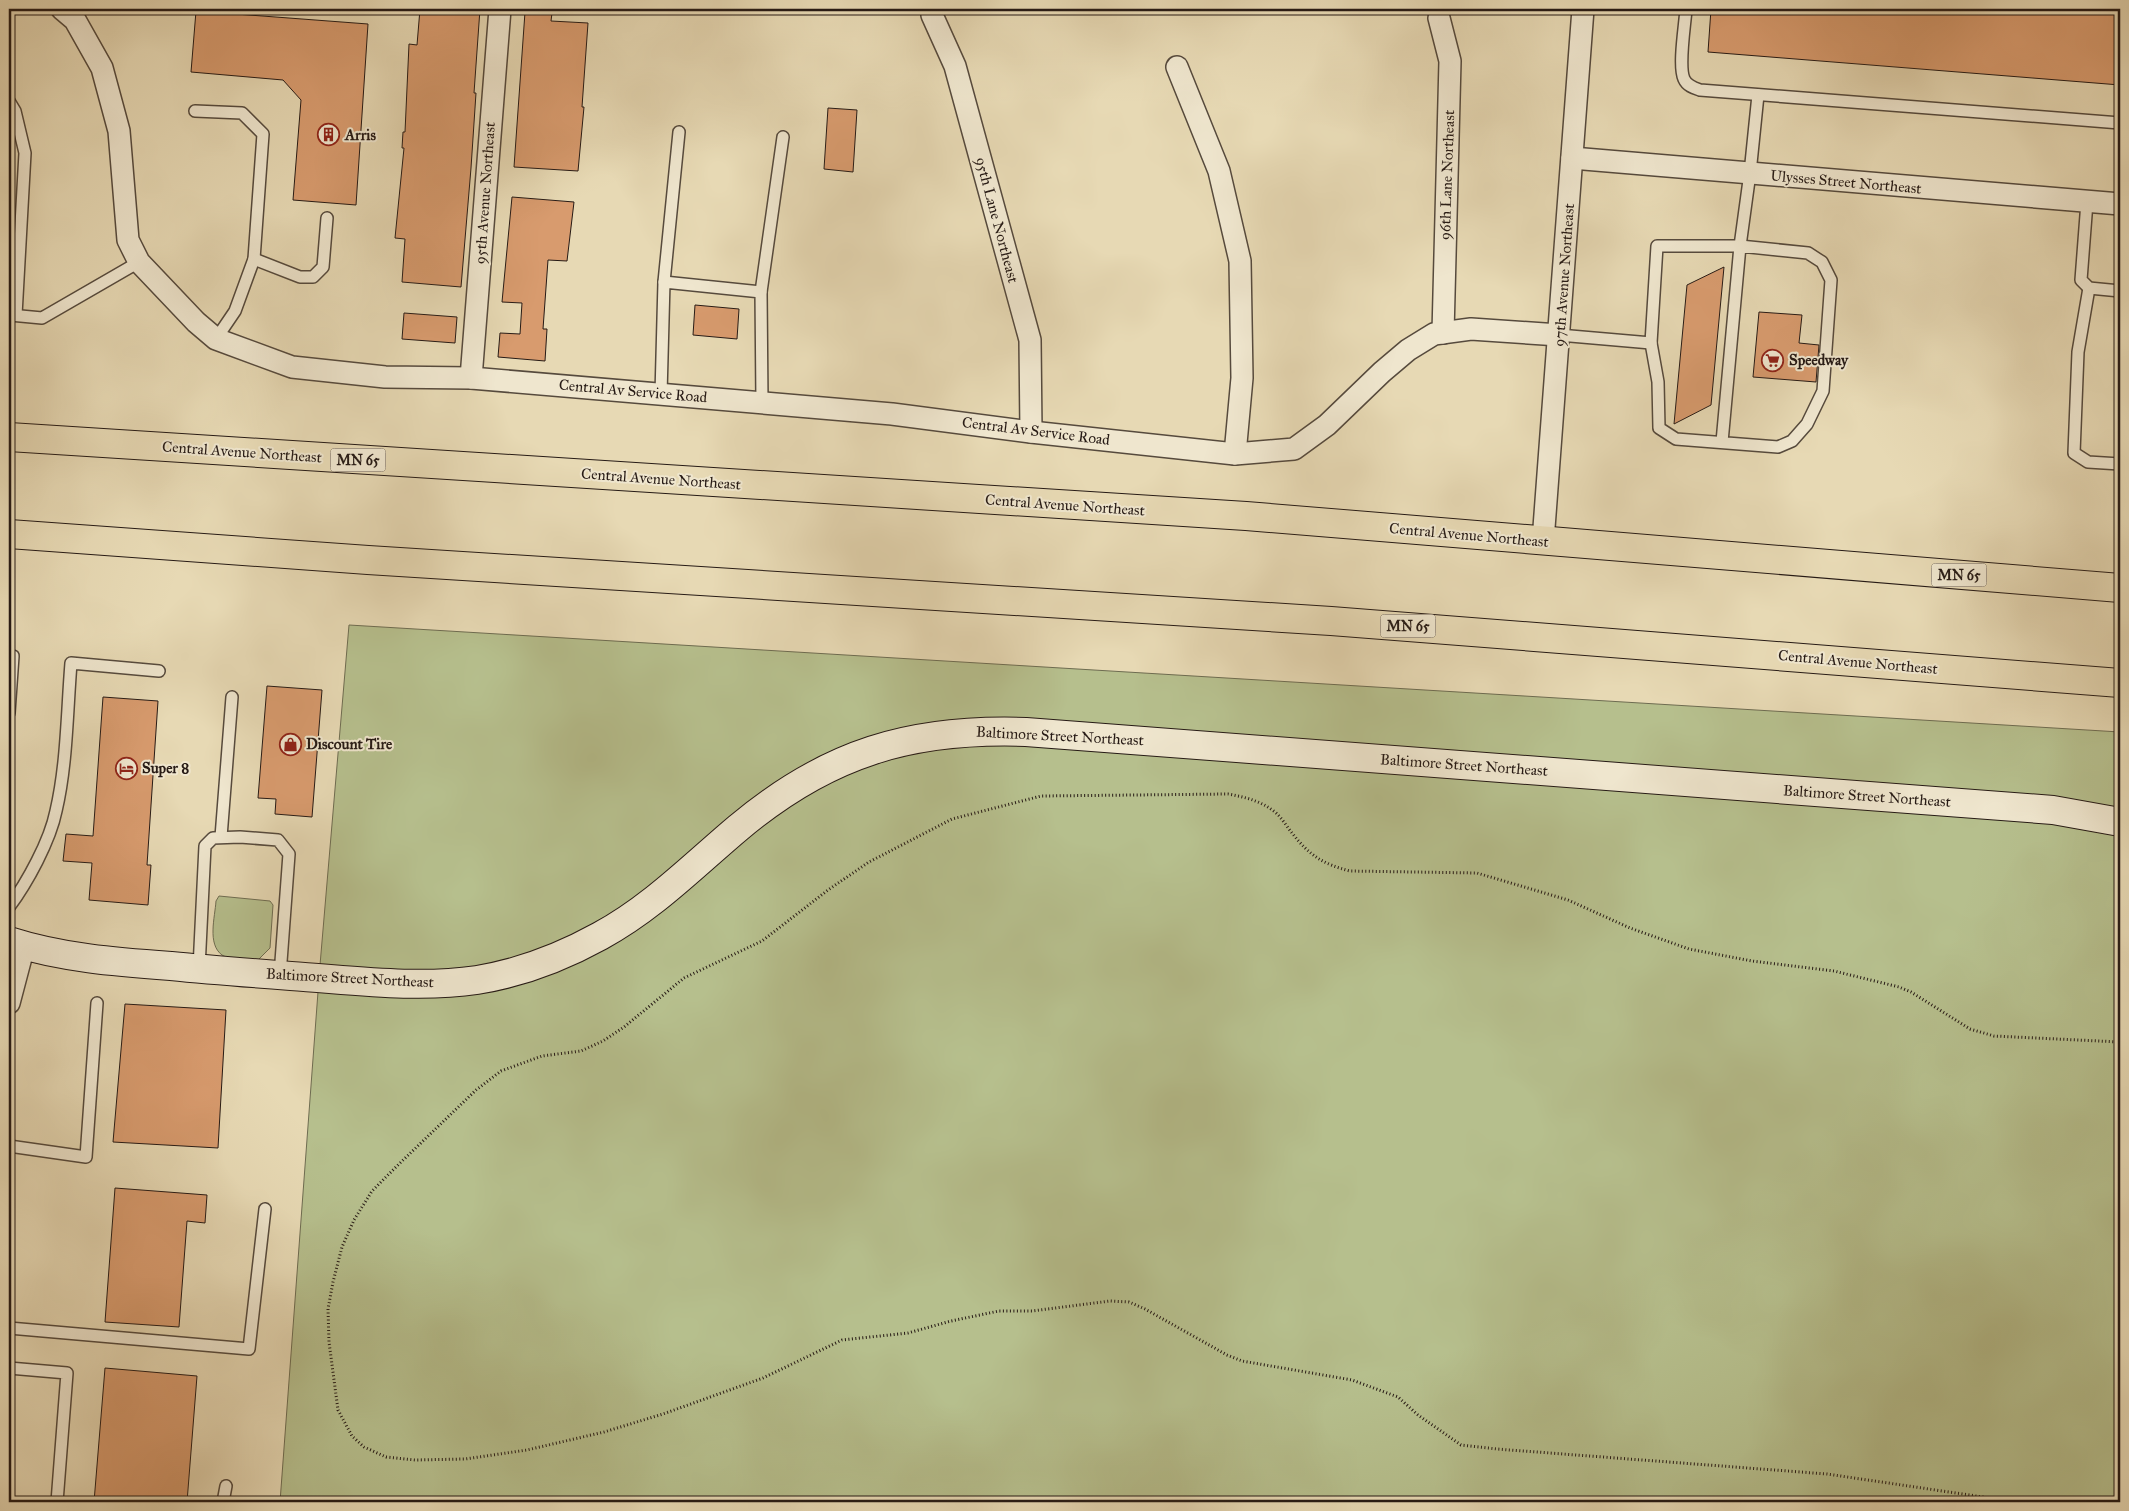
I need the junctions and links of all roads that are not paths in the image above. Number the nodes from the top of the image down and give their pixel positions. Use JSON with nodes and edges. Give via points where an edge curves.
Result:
{"nodes":[{"id":1,"x":62,"y":9,"type":"edge"},
{"id":2,"x":500,"y":9,"type":"edge"},
{"id":3,"x":1583,"y":9,"type":"edge"},
{"id":4,"x":1686,"y":9,"type":"edge"},
{"id":5,"x":932,"y":15,"type":"dead end"},
{"id":6,"x":1439,"y":18,"type":"dead end"},
{"id":7,"x":1177,"y":67,"type":"dead end"},
{"id":8,"x":1758,"y":95,"type":"junction"},
{"id":9,"x":9,"y":101,"type":"edge"},
{"id":10,"x":195,"y":111,"type":"dead end"},
{"id":11,"x":2120,"y":123,"type":"edge"},
{"id":12,"x":679,"y":132,"type":"dead end"},
{"id":13,"x":782,"y":137,"type":"dead end"},
{"id":14,"x":1572,"y":158,"type":"junction"},
{"id":15,"x":1750,"y":174,"type":"junction"},
{"id":16,"x":2088,"y":202,"type":"junction"},
{"id":17,"x":2120,"y":204,"type":"edge"},
{"id":18,"x":326,"y":218,"type":"dead end"},
{"id":19,"x":1740,"y":246,"type":"junction"},
{"id":20,"x":254,"y":260,"type":"junction"},
{"id":21,"x":139,"y":262,"type":"junction"},
{"id":22,"x":664,"y":282,"type":"junction"},
{"id":23,"x":2088,"y":288,"type":"junction"},
{"id":24,"x":2120,"y":290,"type":"edge"},
{"id":25,"x":761,"y":292,"type":"junction"},
{"id":26,"x":13,"y":315,"type":"edge"},
{"id":27,"x":1443,"y":333,"type":"junction"},
{"id":28,"x":1559,"y":335,"type":"junction"},
{"id":29,"x":216,"y":339,"type":"junction"},
{"id":30,"x":1651,"y":343,"type":"junction"},
{"id":31,"x":471,"y":378,"type":"junction"},
{"id":32,"x":661,"y":394,"type":"junction"},
{"id":33,"x":762,"y":402,"type":"junction"},
{"id":34,"x":1031,"y":432,"type":"junction"},
{"id":35,"x":9,"y":437,"type":"edge"},
{"id":36,"x":1722,"y":442,"type":"junction"},
{"id":37,"x":1235,"y":454,"type":"junction"},
{"id":38,"x":2120,"y":464,"type":"edge"},
{"id":39,"x":9,"y":534,"type":"edge"},
{"id":40,"x":1543,"y":541,"type":"junction"},
{"id":41,"x":2120,"y":588,"type":"edge"},
{"id":42,"x":9,"y":655,"type":"edge"},
{"id":43,"x":159,"y":671,"type":"dead end"},
{"id":44,"x":2120,"y":683,"type":"edge"},
{"id":45,"x":232,"y":697,"type":"dead end"},
{"id":46,"x":9,"y":713,"type":"edge"},
{"id":47,"x":2120,"y":822,"type":"edge"},
{"id":48,"x":221,"y":837,"type":"junction"},
{"id":49,"x":9,"y":906,"type":"edge"},
{"id":50,"x":16,"y":944,"type":"edge"},
{"id":51,"x":199,"y":969,"type":"junction"},
{"id":52,"x":280,"y":975,"type":"junction"},
{"id":53,"x":9,"y":1003,"type":"edge"},
{"id":54,"x":97,"y":1003,"type":"dead end"},
{"id":55,"x":9,"y":1146,"type":"edge"},
{"id":56,"x":265,"y":1209,"type":"dead end"},
{"id":57,"x":9,"y":1328,"type":"edge"},
{"id":58,"x":9,"y":1368,"type":"edge"},
{"id":59,"x":226,"y":1486,"type":"dead end"},
{"id":60,"x":57,"y":1502,"type":"edge"},
{"id":61,"x":222,"y":1502,"type":"edge"}],
"edges":[{"from":1,"to":21,"type":"street","via":[[75,20],[102,68],[119,131],[128,240]]},
{"from":2,"to":31,"type":"street","name":"95th Avenue Northeast"},
{"from":3,"to":14,"type":"street","name":"97th Avenue Northeast"},
{"from":4,"to":8,"type":"lane","via":[[1682,61],[1684,79],[1690,87]]},
{"from":5,"to":34,"type":"street","name":"95th Lane Northeast","via":[[955,66],[1030,340]]},
{"from":6,"to":27,"type":"street","name":"96th Lane Northeast","via":[[1450,61]]},
{"from":7,"to":37,"type":"street","via":[[1219,171],[1240,260],[1242,378]]},
{"from":8,"to":11,"type":"lane"},
{"from":8,"to":15,"type":"lane"},
{"from":9,"to":26,"type":"lane","via":[[15,111],[25,153]]},
{"from":10,"to":20,"type":"lane","via":[[242,113],[264,134]]},
{"from":12,"to":22,"type":"lane"},
{"from":13,"to":25,"type":"lane"},
{"from":14,"to":15,"type":"street","name":"Ulysses Street Northeast"},
{"from":14,"to":28,"type":"street","name":"97th Avenue Northeast"},
{"from":15,"to":16,"type":"street","name":"Ulysses Street Northeast"},
{"from":15,"to":19,"type":"lane"},
{"from":16,"to":17,"type":"street","name":"Ulysses Street Northeast"},
{"from":16,"to":23,"type":"lane","via":[[2081,280]]},
{"from":18,"to":20,"type":"lane","via":[[323,267],[313,277],[300,277]]},
{"from":19,"to":30,"type":"lane","via":[[1657,246]]},
{"from":19,"to":36,"type":"lane"},
{"from":19,"to":36,"type":"lane","via":[[1808,253],[1822,262],[1831,280],[1823,391],[1807,424],[1792,441],[1778,446]]},
{"from":20,"to":29,"type":"lane","via":[[235,311]]},
{"from":21,"to":26,"type":"lane","via":[[42,318]]},
{"from":21,"to":29,"type":"street"},
{"from":22,"to":25,"type":"lane"},
{"from":22,"to":32,"type":"lane"},
{"from":23,"to":24,"type":"lane"},
{"from":23,"to":38,"type":"lane","via":[[2078,352],[2074,453],[2088,462]]},
{"from":25,"to":33,"type":"lane"},
{"from":27,"to":28,"type":"street","name":"Central Av Service Road","via":[[1472,329]]},
{"from":27,"to":37,"type":"street","name":"Central Av Service Road","via":[[1434,334],[1408,350],[1327,425],[1294,449]]},
{"from":28,"to":30,"type":"lane"},
{"from":28,"to":40,"type":"street","name":"97th Avenue Northeast"},
{"from":29,"to":31,"type":"street","via":[[292,367],[385,378]]},
{"from":30,"to":36,"type":"lane","via":[[1658,382],[1659,428],[1676,438]]},
{"from":31,"to":32,"type":"street","name":"Central Av Service Road"},
{"from":32,"to":33,"type":"street","name":"Central Av Service Road"},
{"from":33,"to":34,"type":"street","name":"Central Av Service Road"},
{"from":34,"to":37,"type":"street","name":"Central Av Service Road"},
{"from":35,"to":40,"type":"highway","name":"Central Avenue Northeast","number":"MN 65","via":[[1246,516]]},
{"from":39,"to":44,"type":"highway","name":"Central Avenue Northeast","number":"MN 65","via":[[368,560],[1341,621]]},
{"from":40,"to":41,"type":"highway","name":"Central Avenue Northeast","number":"MN 65"},
{"from":42,"to":46,"type":"lane","via":[[13,656]]},
{"from":43,"to":49,"type":"lane","via":[[71,663],[56,812],[24,887]]},
{"from":45,"to":48,"type":"lane"},
{"from":47,"to":52,"type":"street","name":"Baltimore Street Northeast","via":[[2053,810],[1723,784],[1026,732],[958,732],[885,745],[822,769],[775,799],[634,915],[579,947],[541,963],[477,980],[444,983]]},
{"from":48,"to":51,"type":"lane","via":[[213,838],[205,846]]},
{"from":48,"to":52,"type":"lane","via":[[278,840],[289,854]]},
{"from":50,"to":51,"type":"street","name":"Baltimore Street Northeast","via":[[103,961]]},
{"from":50,"to":53,"type":"street"},
{"from":51,"to":52,"type":"street","name":"Baltimore Street Northeast"},
{"from":54,"to":55,"type":"lane","via":[[86,1156]]},
{"from":56,"to":57,"type":"lane","via":[[249,1350]]},
{"from":58,"to":60,"type":"lane","via":[[67,1373]]},
{"from":59,"to":61,"type":"lane"}]}
